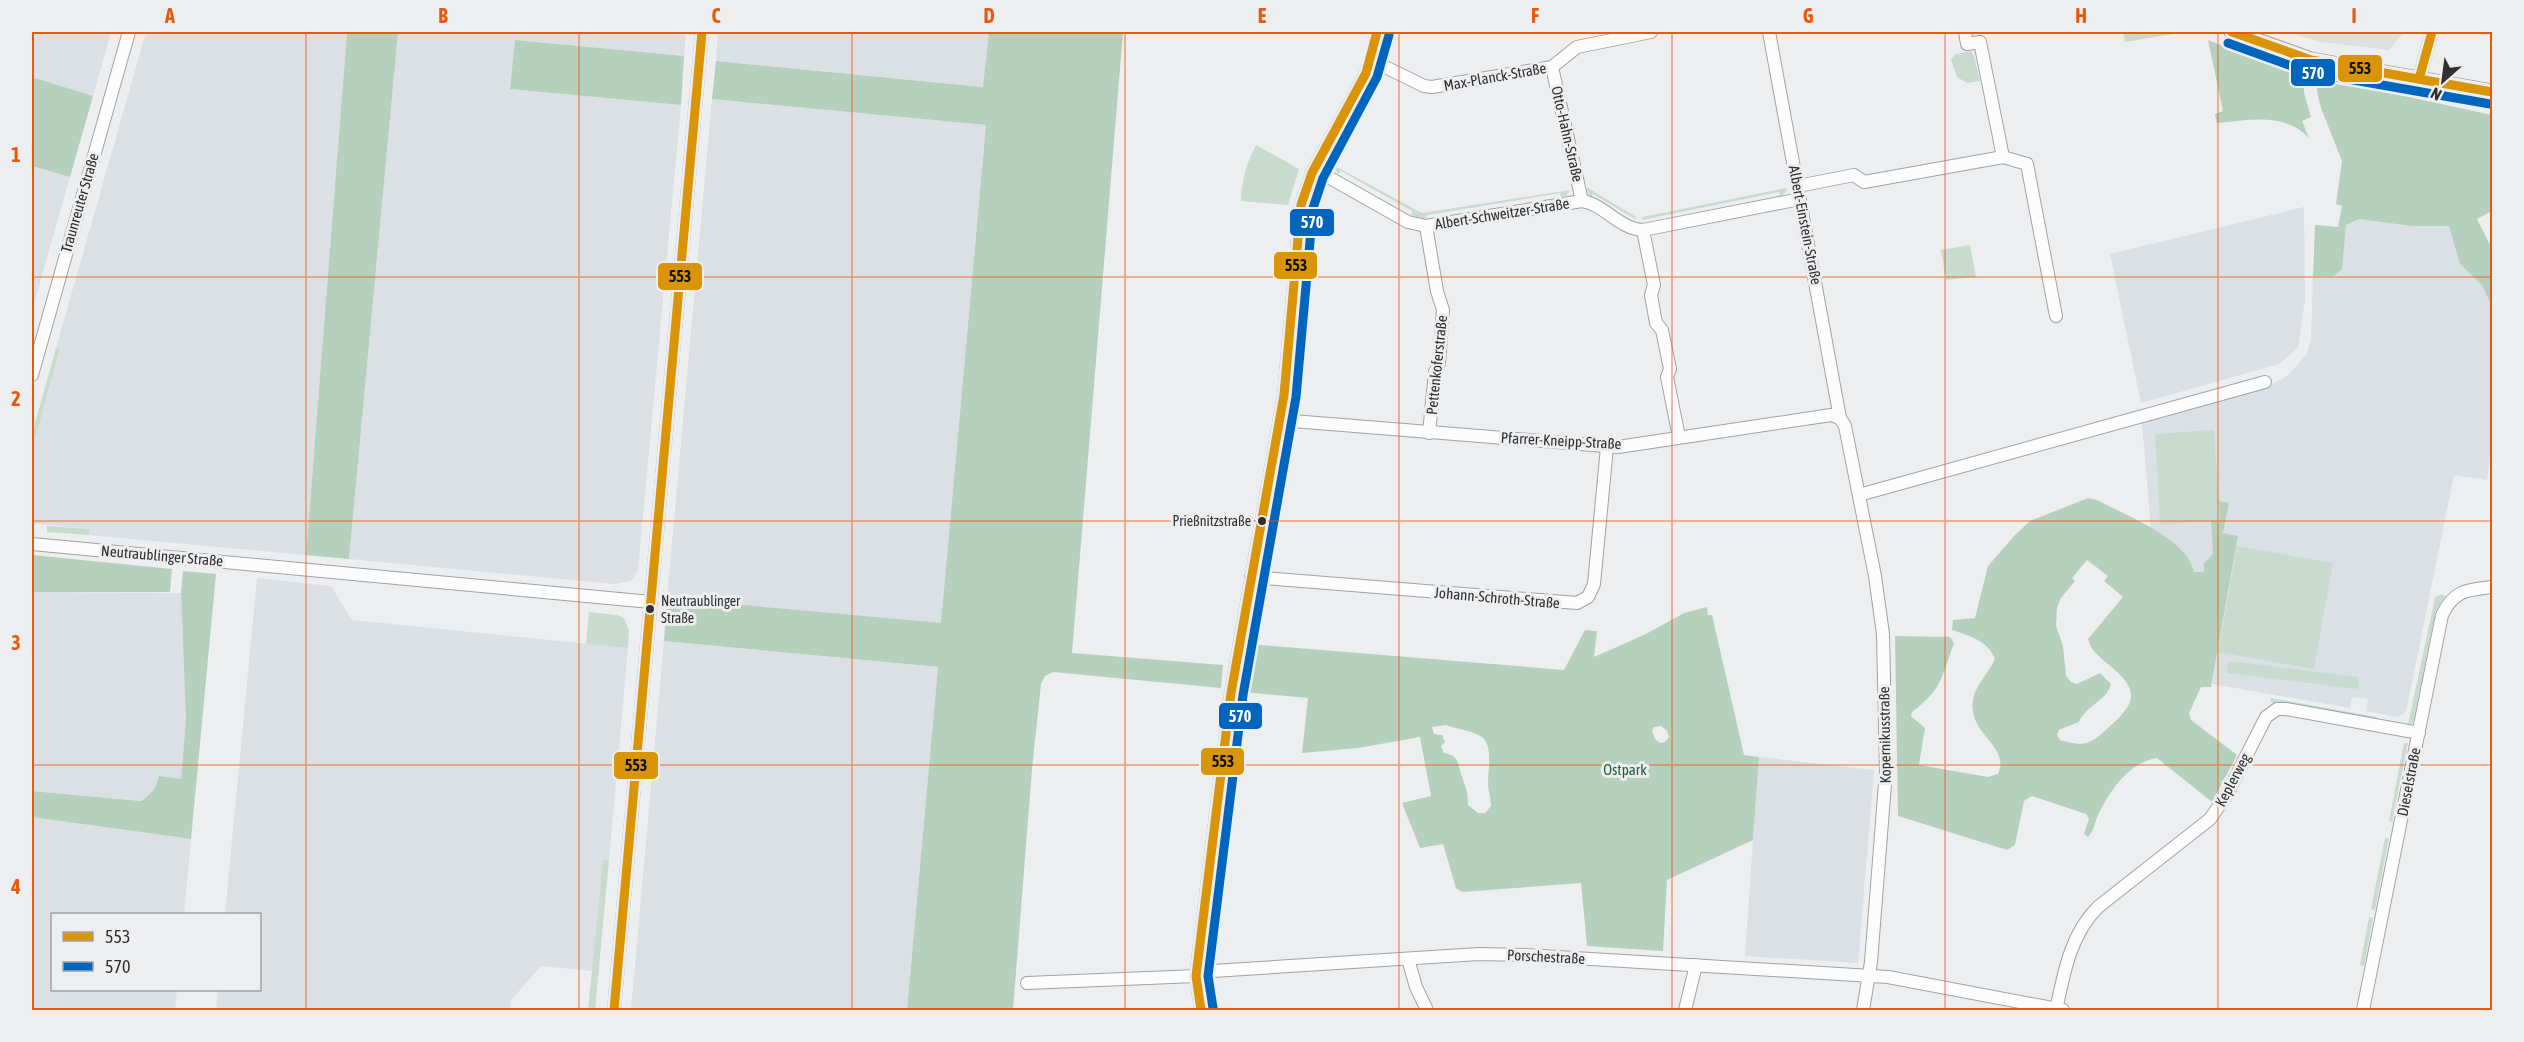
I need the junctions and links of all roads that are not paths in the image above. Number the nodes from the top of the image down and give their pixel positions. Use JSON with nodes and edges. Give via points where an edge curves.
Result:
{"nodes":[{"id":1,"x":129,"y":32,"type":"edge"},
{"id":2,"x":702,"y":32,"type":"edge"},
{"id":3,"x":1377,"y":32,"type":"edge"},
{"id":4,"x":1651,"y":32,"type":"edge"},
{"id":5,"x":1768,"y":32,"type":"edge"},
{"id":6,"x":1965,"y":32,"type":"edge"},
{"id":7,"x":2232,"y":32,"type":"edge"},
{"id":8,"x":2432,"y":32,"type":"edge"},
{"id":9,"x":1371,"y":60,"type":"junction"},
{"id":10,"x":1552,"y":68,"type":"junction"},
{"id":11,"x":2419,"y":79,"type":"junction"},
{"id":12,"x":2493,"y":92,"type":"edge"},
{"id":13,"x":2003,"y":157,"type":"junction"},
{"id":14,"x":1314,"y":169,"type":"junction"},
{"id":15,"x":1798,"y":186,"type":"junction"},
{"id":16,"x":1800,"y":199,"type":"junction"},
{"id":17,"x":1582,"y":201,"type":"junction"},
{"id":18,"x":1426,"y":226,"type":"junction"},
{"id":19,"x":1643,"y":230,"type":"junction"},
{"id":20,"x":2056,"y":316,"type":"dead end"},
{"id":21,"x":32,"y":375,"type":"edge"},
{"id":22,"x":2265,"y":382,"type":"dead end"},
{"id":23,"x":1840,"y":418,"type":"junction"},
{"id":24,"x":1280,"y":420,"type":"junction"},
{"id":25,"x":1429,"y":433,"type":"junction"},
{"id":26,"x":1679,"y":437,"type":"junction"},
{"id":27,"x":1607,"y":447,"type":"junction"},
{"id":28,"x":1859,"y":495,"type":"junction"},
{"id":29,"x":32,"y":544,"type":"edge"},
{"id":30,"x":1251,"y":577,"type":"junction"},
{"id":31,"x":2493,"y":587,"type":"edge"},
{"id":32,"x":651,"y":602,"type":"junction"},
{"id":33,"x":2419,"y":733,"type":"junction"},
{"id":34,"x":1408,"y":959,"type":"junction"},
{"id":35,"x":1696,"y":965,"type":"junction"},
{"id":36,"x":1196,"y":976,"type":"junction"},
{"id":37,"x":1869,"y":976,"type":"junction"},
{"id":38,"x":1027,"y":983,"type":"dead end"},
{"id":39,"x":2058,"y":1010,"type":"edge"},
{"id":40,"x":614,"y":1011,"type":"edge"},
{"id":41,"x":1201,"y":1011,"type":"edge"},
{"id":42,"x":1427,"y":1011,"type":"edge"},
{"id":43,"x":1684,"y":1011,"type":"edge"},
{"id":44,"x":1863,"y":1011,"type":"edge"},
{"id":45,"x":2363,"y":1011,"type":"edge"}],
"edges":[{"from":1,"to":21,"type":"street","name":"Traunreuter Straße"},
{"from":2,"to":32,"type":"street"},
{"from":3,"to":9,"type":"street"},
{"from":4,"to":10,"type":"street","name":"Max-Planck-Straße","via":[[1577,47]]},
{"from":5,"to":15,"type":"street","name":"Albert-Einstein-Straße"},
{"from":6,"to":13,"type":"street","via":[[1968,44],[1980,42]]},
{"from":7,"to":11,"type":"street","via":[[2311,60]]},
{"from":8,"to":11,"type":"street"},
{"from":9,"to":10,"type":"street","name":"Max-Planck-Straße","via":[[1428,87]]},
{"from":9,"to":14,"type":"street"},
{"from":10,"to":17,"type":"street","name":"Otto-Hahn-Straße"},
{"from":11,"to":12,"type":"street"},
{"from":13,"to":15,"type":"street","via":[[1864,182],[1854,175]]},
{"from":13,"to":20,"type":"street","via":[[2027,164]]},
{"from":14,"to":18,"type":"street","name":"Albert-Schweitzer-Straße","via":[[1408,222]]},
{"from":14,"to":24,"type":"street","via":[[1301,205]]},
{"from":15,"to":16,"type":"street","name":"Albert-Einstein-Straße"},
{"from":16,"to":19,"type":"street"},
{"from":16,"to":23,"type":"street","name":"Albert-Einstein-Straße"},
{"from":17,"to":18,"type":"street","name":"Albert-Schweitzer-Straße"},
{"from":17,"to":19,"type":"street","name":"Albert-Schweitzer-Straße","via":[[1630,228]]},
{"from":18,"to":25,"type":"street","name":"Pettenkoferstraße","via":[[1443,309]]},
{"from":19,"to":26,"type":"street","via":[[1653,285],[1651,295],[1670,369],[1667,378]]},
{"from":22,"to":28,"type":"street"},
{"from":23,"to":26,"type":"street","name":"Pfarrer-Kneipp-Straße","via":[[1831,415]]},
{"from":23,"to":28,"type":"street","name":"Kopernikusstraße"},
{"from":24,"to":25,"type":"street","name":"Pfarrer-Kneipp-Straße"},
{"from":24,"to":30,"type":"street"},
{"from":25,"to":27,"type":"street","name":"Pfarrer-Kneipp-Straße"},
{"from":26,"to":27,"type":"street","name":"Pfarrer-Kneipp-Straße"},
{"from":27,"to":30,"type":"street","name":"Johann-Schroth-Straße","via":[[1594,584],[1588,597],[1577,603]]},
{"from":28,"to":37,"type":"street","name":"Kopernikusstraße","via":[[1882,623],[1886,771]]},
{"from":29,"to":32,"type":"street","name":"Neutraublinger Straße"},
{"from":30,"to":36,"type":"street","via":[[1231,693]]},
{"from":31,"to":33,"type":"street","name":"Dieselstraße","via":[[2465,591],[2445,608]]},
{"from":32,"to":40,"type":"street"},
{"from":33,"to":39,"type":"street","name":"Keplerweg","via":[[2286,709],[2271,712],[2210,819],[2085,921],[2070,953]]},
{"from":33,"to":45,"type":"street","name":"Dieselstraße"},
{"from":34,"to":35,"type":"street","name":"Porschestraße","via":[[1479,954]]},
{"from":34,"to":36,"type":"street","name":"Porschestraße","via":[[1213,971]]},
{"from":34,"to":42,"type":"street"},
{"from":35,"to":37,"type":"street","name":"Porschestraße"},
{"from":35,"to":43,"type":"street"},
{"from":36,"to":38,"type":"street","name":"Porschestraße"},
{"from":36,"to":41,"type":"street"},
{"from":37,"to":39,"type":"street","name":"Porschestraße","via":[[1910,980]]},
{"from":37,"to":44,"type":"street","name":"Kopernikusstraße"}]}
